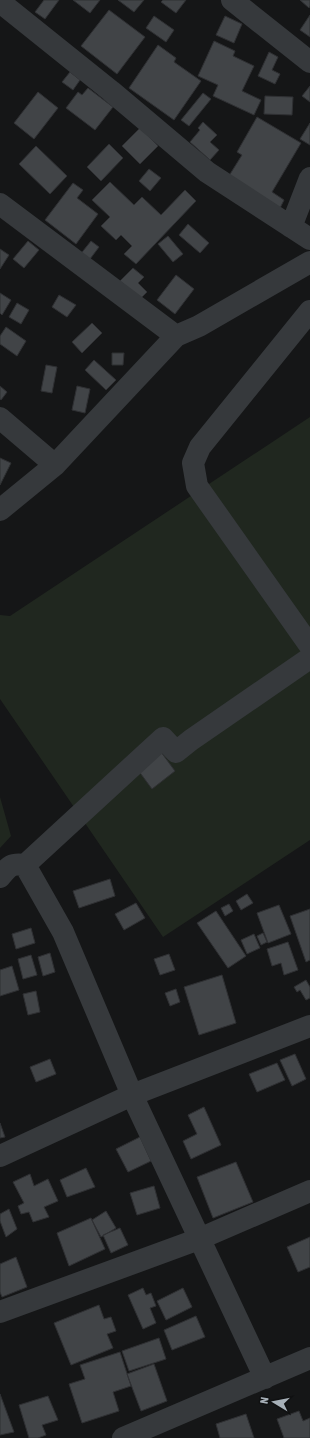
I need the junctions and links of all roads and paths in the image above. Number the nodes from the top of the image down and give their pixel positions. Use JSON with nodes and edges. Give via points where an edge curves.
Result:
{"nodes":[{"id":1,"x":232,"y":0,"type":"edge"},
{"id":2,"x":0,"y":2,"type":"edge"},
{"id":3,"x":310,"y":62,"type":"edge"},
{"id":4,"x":310,"y":178,"type":"edge"},
{"id":5,"x":0,"y":204,"type":"edge"},
{"id":6,"x":291,"y":226,"type":"junction"},
{"id":7,"x":310,"y":239,"type":"edge"},
{"id":8,"x":310,"y":262,"type":"edge"},
{"id":9,"x":310,"y":312,"type":"edge"},
{"id":10,"x":176,"y":336,"type":"junction"},
{"id":11,"x":0,"y":418,"type":"edge"},
{"id":12,"x":55,"y":466,"type":"junction"},
{"id":13,"x":0,"y":510,"type":"edge"},
{"id":14,"x":310,"y":646,"type":"edge"},
{"id":15,"x":310,"y":658,"type":"edge"},
{"id":16,"x":25,"y":865,"type":"junction"},
{"id":17,"x":0,"y":877,"type":"edge"},
{"id":18,"x":310,"y":1026,"type":"edge"},
{"id":19,"x":132,"y":1095,"type":"junction"},
{"id":20,"x":0,"y":1156,"type":"edge"},
{"id":21,"x":310,"y":1191,"type":"edge"},
{"id":22,"x":199,"y":1239,"type":"junction"},
{"id":23,"x":0,"y":1312,"type":"edge"},
{"id":24,"x":310,"y":1358,"type":"edge"},
{"id":25,"x":265,"y":1378,"type":"junction"},
{"id":26,"x":150,"y":1433,"type":"edge"},
{"id":27,"x":123,"y":1438,"type":"edge"}],
"edges":[{"from":1,"to":3,"type":"street"},
{"from":2,"to":6,"type":"street","via":[[207,172]]},
{"from":4,"to":6,"type":"street"},
{"from":5,"to":10,"type":"street"},
{"from":6,"to":7,"type":"street"},
{"from":8,"to":10,"type":"street","via":[[205,323]]},
{"from":9,"to":14,"type":"street","via":[[200,447],[193,463],[197,486]]},
{"from":10,"to":12,"type":"street"},
{"from":11,"to":12,"type":"street"},
{"from":12,"to":13,"type":"street"},
{"from":15,"to":16,"type":"street","via":[[176,752],[163,738]]},
{"from":16,"to":17,"type":"street","via":[[16,863]]},
{"from":16,"to":19,"type":"street","via":[[63,932]]},
{"from":18,"to":19,"type":"street"},
{"from":19,"to":20,"type":"street"},
{"from":19,"to":22,"type":"street"},
{"from":21,"to":22,"type":"street"},
{"from":22,"to":23,"type":"street"},
{"from":22,"to":25,"type":"street"},
{"from":24,"to":25,"type":"street"},
{"from":25,"to":26,"type":"street"},
{"from":26,"to":27,"type":"street"}]}
